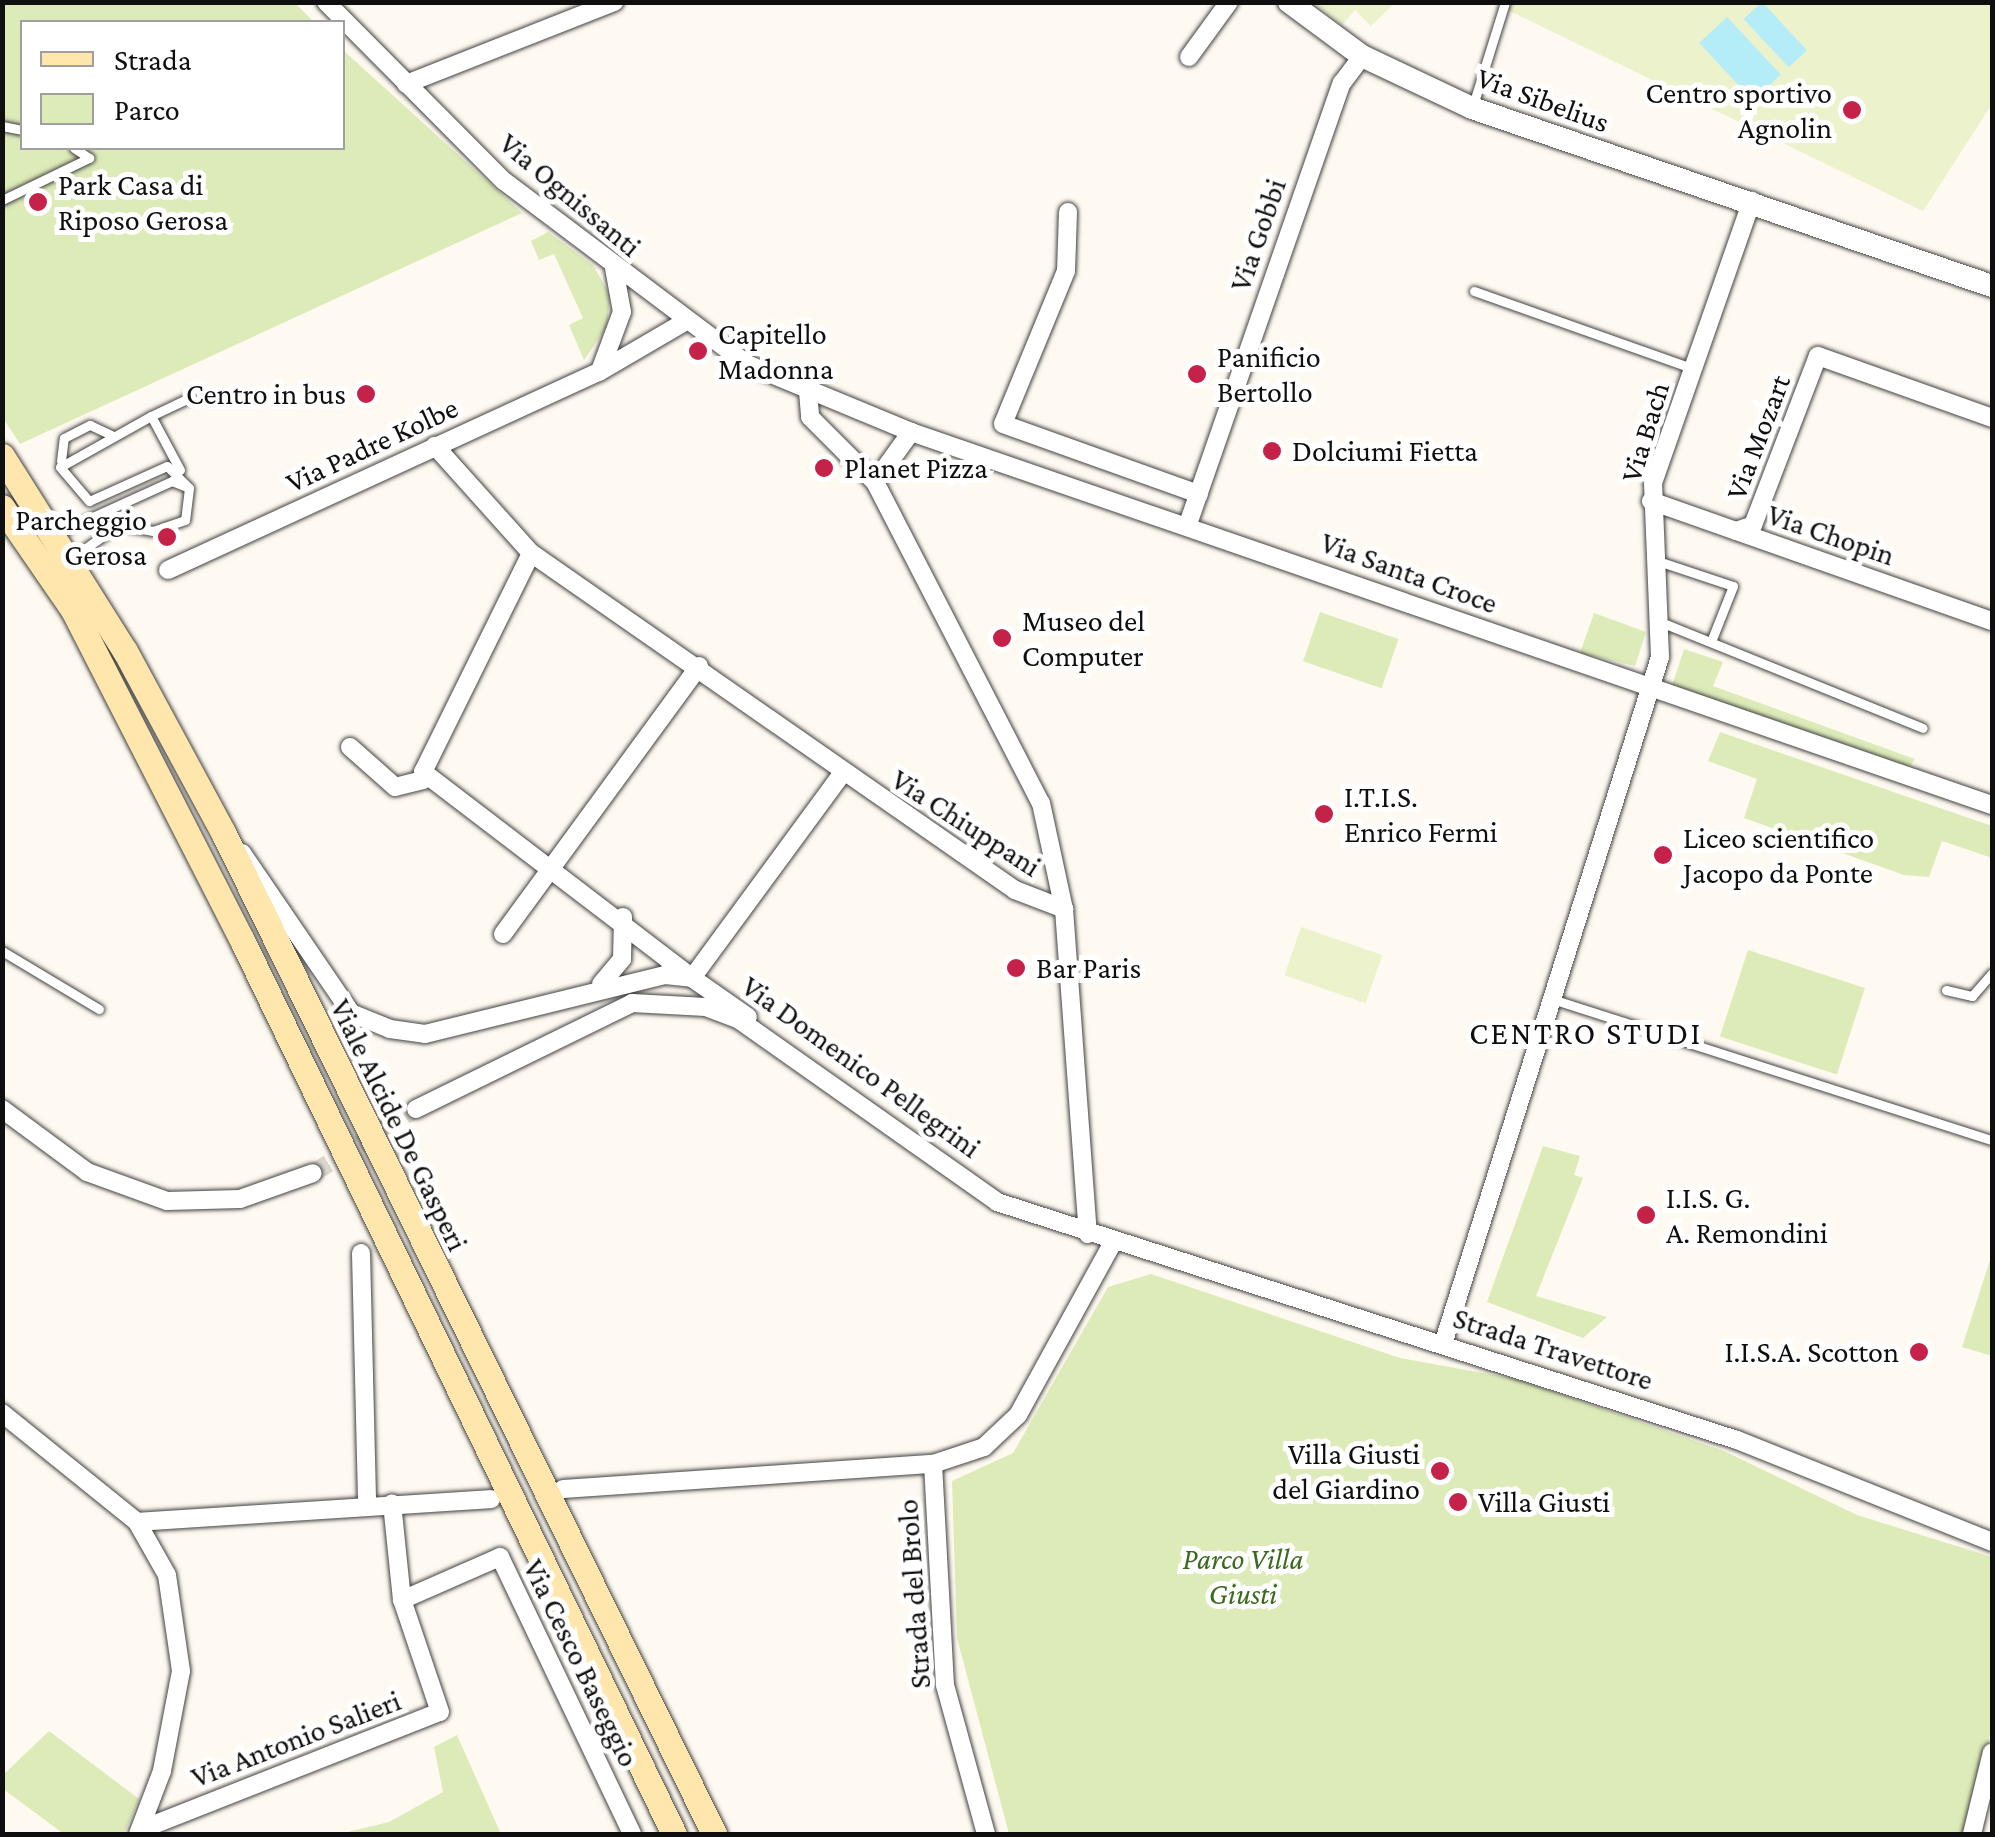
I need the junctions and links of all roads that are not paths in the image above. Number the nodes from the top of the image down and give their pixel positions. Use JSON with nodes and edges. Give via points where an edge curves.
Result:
{"nodes":[{"id":1,"x":326,"y":2,"type":"edge"},
{"id":2,"x":614,"y":2,"type":"edge"},
{"id":3,"x":1229,"y":2,"type":"edge"},
{"id":4,"x":1290,"y":2,"type":"edge"},
{"id":5,"x":1505,"y":2,"type":"edge"},
{"id":6,"x":344,"y":20,"type":"edge"},
{"id":7,"x":345,"y":21,"type":"edge"},
{"id":8,"x":1362,"y":56,"type":"junction"},
{"id":9,"x":1188,"y":57,"type":"dead end"},
{"id":10,"x":406,"y":84,"type":"junction"},
{"id":11,"x":1472,"y":108,"type":"junction"},
{"id":12,"x":77,"y":150,"type":"edge"},
{"id":13,"x":2,"y":200,"type":"edge"},
{"id":14,"x":1752,"y":201,"type":"junction"},
{"id":15,"x":1068,"y":212,"type":"dead end"},
{"id":16,"x":614,"y":268,"type":"junction"},
{"id":17,"x":1992,"y":286,"type":"edge"},
{"id":18,"x":1474,"y":291,"type":"dead end"},
{"id":19,"x":683,"y":323,"type":"junction"},
{"id":20,"x":1694,"y":369,"type":"junction"},
{"id":21,"x":599,"y":372,"type":"junction"},
{"id":22,"x":808,"y":392,"type":"junction"},
{"id":23,"x":191,"y":397,"type":"dead end"},
{"id":24,"x":151,"y":416,"type":"junction"},
{"id":25,"x":1992,"y":418,"type":"edge"},
{"id":26,"x":911,"y":432,"type":"junction"},
{"id":27,"x":111,"y":434,"type":"junction"},
{"id":28,"x":435,"y":446,"type":"junction"},
{"id":29,"x":2,"y":456,"type":"edge"},
{"id":30,"x":61,"y":460,"type":"junction"},
{"id":31,"x":180,"y":470,"type":"junction"},
{"id":32,"x":875,"y":482,"type":"junction"},
{"id":33,"x":189,"y":488,"type":"junction"},
{"id":34,"x":1200,"y":494,"type":"junction"},
{"id":35,"x":1651,"y":501,"type":"junction"},
{"id":36,"x":2,"y":507,"type":"edge"},
{"id":37,"x":1188,"y":524,"type":"junction"},
{"id":38,"x":1736,"y":531,"type":"junction"},
{"id":39,"x":53,"y":536,"type":"junction"},
{"id":40,"x":531,"y":554,"type":"junction"},
{"id":41,"x":1658,"y":561,"type":"junction"},
{"id":42,"x":69,"y":562,"type":"junction"},
{"id":43,"x":39,"y":565,"type":"junction"},
{"id":44,"x":168,"y":570,"type":"dead end"},
{"id":45,"x":1992,"y":621,"type":"edge"},
{"id":46,"x":1664,"y":623,"type":"junction"},
{"id":47,"x":1712,"y":639,"type":"junction"},
{"id":48,"x":699,"y":666,"type":"junction"},
{"id":49,"x":1650,"y":688,"type":"junction"},
{"id":50,"x":1923,"y":728,"type":"dead end"},
{"id":51,"x":350,"y":747,"type":"dead end"},
{"id":52,"x":423,"y":772,"type":"junction"},
{"id":53,"x":842,"y":774,"type":"junction"},
{"id":54,"x":1992,"y":806,"type":"edge"},
{"id":55,"x":223,"y":832,"type":"junction"},
{"id":56,"x":552,"y":873,"type":"junction"},
{"id":57,"x":1064,"y":909,"type":"junction"},
{"id":58,"x":623,"y":918,"type":"junction"},
{"id":59,"x":503,"y":934,"type":"dead end"},
{"id":60,"x":2,"y":952,"type":"edge"},
{"id":61,"x":1992,"y":973,"type":"edge"},
{"id":62,"x":692,"y":978,"type":"junction"},
{"id":63,"x":598,"y":986,"type":"junction"},
{"id":64,"x":1946,"y":990,"type":"dead end"},
{"id":65,"x":1550,"y":999,"type":"junction"},
{"id":66,"x":98,"y":1009,"type":"dead end"},
{"id":67,"x":2,"y":1108,"type":"edge"},
{"id":68,"x":416,"y":1109,"type":"tunnel mouth"},
{"id":69,"x":1992,"y":1140,"type":"edge"},
{"id":70,"x":313,"y":1174,"type":"tunnel mouth"},
{"id":71,"x":997,"y":1202,"type":"junction"},
{"id":72,"x":1088,"y":1234,"type":"junction"},
{"id":73,"x":1113,"y":1242,"type":"junction"},
{"id":74,"x":361,"y":1253,"type":"dead end"},
{"id":75,"x":1444,"y":1341,"type":"junction"},
{"id":76,"x":2,"y":1413,"type":"edge"},
{"id":77,"x":933,"y":1464,"type":"junction"},
{"id":78,"x":563,"y":1490,"type":"dead end"},
{"id":79,"x":491,"y":1500,"type":"dead end"},
{"id":80,"x":392,"y":1504,"type":"junction"},
{"id":81,"x":367,"y":1505,"type":"junction"},
{"id":82,"x":137,"y":1522,"type":"junction"},
{"id":83,"x":1992,"y":1542,"type":"edge"},
{"id":84,"x":402,"y":1600,"type":"junction"},
{"id":85,"x":1992,"y":1752,"type":"edge"},
{"id":86,"x":139,"y":1832,"type":"edge"},
{"id":87,"x":632,"y":1834,"type":"edge"},
{"id":88,"x":674,"y":1834,"type":"edge"},
{"id":89,"x":714,"y":1834,"type":"edge"},
{"id":90,"x":986,"y":1834,"type":"edge"},
{"id":91,"x":1972,"y":1834,"type":"edge"}],
"edges":[{"from":1,"to":6,"type":"street","name":"Via Ognissanti"},
{"from":2,"to":10,"type":"street"},
{"from":3,"to":9,"type":"street"},
{"from":4,"to":8,"type":"street"},
{"from":5,"to":11,"type":"lane"},
{"from":7,"to":10,"type":"street","name":"Via Ognissanti"},
{"from":8,"to":11,"type":"street","name":"Via Sibelius"},
{"from":8,"to":34,"type":"street","name":"Via Gobbi","via":[[1342,84]]},
{"from":10,"to":16,"type":"street","name":"Via Ognissanti","via":[[504,181]]},
{"from":11,"to":14,"type":"street","name":"Via Sibelius"},
{"from":12,"to":13,"type":"lane","via":[[89,158]]},
{"from":14,"to":17,"type":"street","name":"Via Sibelius"},
{"from":14,"to":20,"type":"street","name":"Via Bach"},
{"from":15,"to":34,"type":"street","via":[[1066,272],[1003,424]]},
{"from":16,"to":19,"type":"street","name":"Via Ognissanti"},
{"from":16,"to":21,"type":"street","via":[[622,312]]},
{"from":18,"to":20,"type":"lane"},
{"from":19,"to":21,"type":"street","name":"Via Padre Kolbe"},
{"from":19,"to":22,"type":"street","name":"Via Ognissanti"},
{"from":20,"to":35,"type":"street","name":"Via Bach"},
{"from":21,"to":28,"type":"street","name":"Via Padre Kolbe"},
{"from":22,"to":26,"type":"street","name":"Via Santa Croce"},
{"from":22,"to":32,"type":"street","via":[[810,416]]},
{"from":23,"to":24,"type":"lane"},
{"from":24,"to":27,"type":"lane"},
{"from":24,"to":31,"type":"lane"},
{"from":25,"to":38,"type":"street","name":"Via Mozart","via":[[1818,356],[1754,526]]},
{"from":26,"to":32,"type":"street"},
{"from":26,"to":37,"type":"street","name":"Via Santa Croce"},
{"from":27,"to":30,"type":"lane"},
{"from":27,"to":30,"type":"lane","via":[[90,425],[64,438]]},
{"from":28,"to":40,"type":"street","name":"Via Chiuppani"},
{"from":28,"to":44,"type":"street","name":"Via Padre Kolbe"},
{"from":29,"to":39,"type":"main road","name":"Viale Alcide De Gasperi"},
{"from":30,"to":31,"type":"lane","via":[[89,501],[167,466]]},
{"from":31,"to":33,"type":"lane"},
{"from":32,"to":57,"type":"street","via":[[1042,803]]},
{"from":33,"to":39,"type":"lane","via":[[172,480]]},
{"from":33,"to":42,"type":"lane","via":[[184,520],[153,531],[118,525]]},
{"from":34,"to":37,"type":"street","name":"Via Gobbi"},
{"from":35,"to":38,"type":"street","name":"Via Chopin"},
{"from":35,"to":41,"type":"street","name":"Via Bach"},
{"from":36,"to":43,"type":"main road","name":"Viale Alcide De Gasperi"},
{"from":37,"to":49,"type":"street","name":"Via Santa Croce"},
{"from":38,"to":45,"type":"street","name":"Via Chopin"},
{"from":39,"to":42,"type":"main road","name":"Viale Alcide De Gasperi"},
{"from":39,"to":43,"type":"lane"},
{"from":40,"to":48,"type":"street","name":"Via Chiuppani"},
{"from":40,"to":52,"type":"street"},
{"from":41,"to":46,"type":"street","name":"Via Bach"},
{"from":41,"to":47,"type":"lane","via":[[1733,586]]},
{"from":42,"to":43,"type":"lane"},
{"from":42,"to":55,"type":"main road","name":"Viale Alcide De Gasperi"},
{"from":43,"to":88,"type":"main road","name":"Viale Alcide De Gasperi","via":[[74,610],[242,940]]},
{"from":46,"to":47,"type":"lane"},
{"from":46,"to":49,"type":"street","name":"Via Bach"},
{"from":47,"to":50,"type":"lane"},
{"from":48,"to":53,"type":"street","name":"Via Chiuppani"},
{"from":48,"to":56,"type":"street"},
{"from":49,"to":54,"type":"street","name":"Via Santa Croce"},
{"from":49,"to":65,"type":"street","name":"Via Bach"},
{"from":51,"to":52,"type":"street","via":[[395,787],[424,780]]},
{"from":52,"to":56,"type":"street","name":"Via Domenico Pellegrini"},
{"from":53,"to":57,"type":"street","name":"Via Chiuppani","via":[[1015,890]]},
{"from":53,"to":62,"type":"street"},
{"from":55,"to":63,"type":"street","via":[[351,1012],[390,1030],[425,1034]]},
{"from":55,"to":89,"type":"main road","name":"Viale Alcide De Gasperi"},
{"from":56,"to":58,"type":"street","name":"Via Domenico Pellegrini"},
{"from":56,"to":59,"type":"street"},
{"from":57,"to":72,"type":"street"},
{"from":58,"to":62,"type":"street","name":"Via Domenico Pellegrini"},
{"from":58,"to":63,"type":"street","via":[[622,959]]},
{"from":60,"to":66,"type":"lane"},
{"from":61,"to":64,"type":"lane","via":[[1972,996]]},
{"from":62,"to":63,"type":"street"},
{"from":62,"to":71,"type":"street","name":"Via Domenico Pellegrini"},
{"from":65,"to":69,"type":"lane"},
{"from":65,"to":75,"type":"street","name":"Via Bach"},
{"from":67,"to":70,"type":"street","via":[[87,1172],[167,1201],[240,1199]]},
{"from":68,"to":71,"type":"street","via":[[575,1026],[632,1003],[676,999],[738,1020]]},
{"from":71,"to":72,"type":"street","name":"Strada Travettore"},
{"from":72,"to":73,"type":"street","name":"Strada Travettore"},
{"from":73,"to":75,"type":"street","name":"Strada Travettore"},
{"from":73,"to":77,"type":"street","name":"Strada del Brolo","via":[[1004,1435]]},
{"from":74,"to":81,"type":"street"},
{"from":75,"to":83,"type":"street","name":"Strada Travettore","via":[[1737,1440]]},
{"from":76,"to":82,"type":"street"},
{"from":77,"to":78,"type":"street"},
{"from":77,"to":90,"type":"street","name":"Strada del Brolo","via":[[946,1685]]},
{"from":79,"to":80,"type":"street"},
{"from":80,"to":81,"type":"street"},
{"from":80,"to":84,"type":"street","name":"Via Antonio Salieri"},
{"from":81,"to":82,"type":"street"},
{"from":82,"to":86,"type":"street","via":[[167,1575],[182,1671],[167,1754]]},
{"from":84,"to":86,"type":"street","name":"Via Antonio Salieri","via":[[440,1712]]},
{"from":84,"to":87,"type":"street","name":"Via Cesco Baseggio","via":[[500,1558]]},
{"from":85,"to":91,"type":"street"}]}
